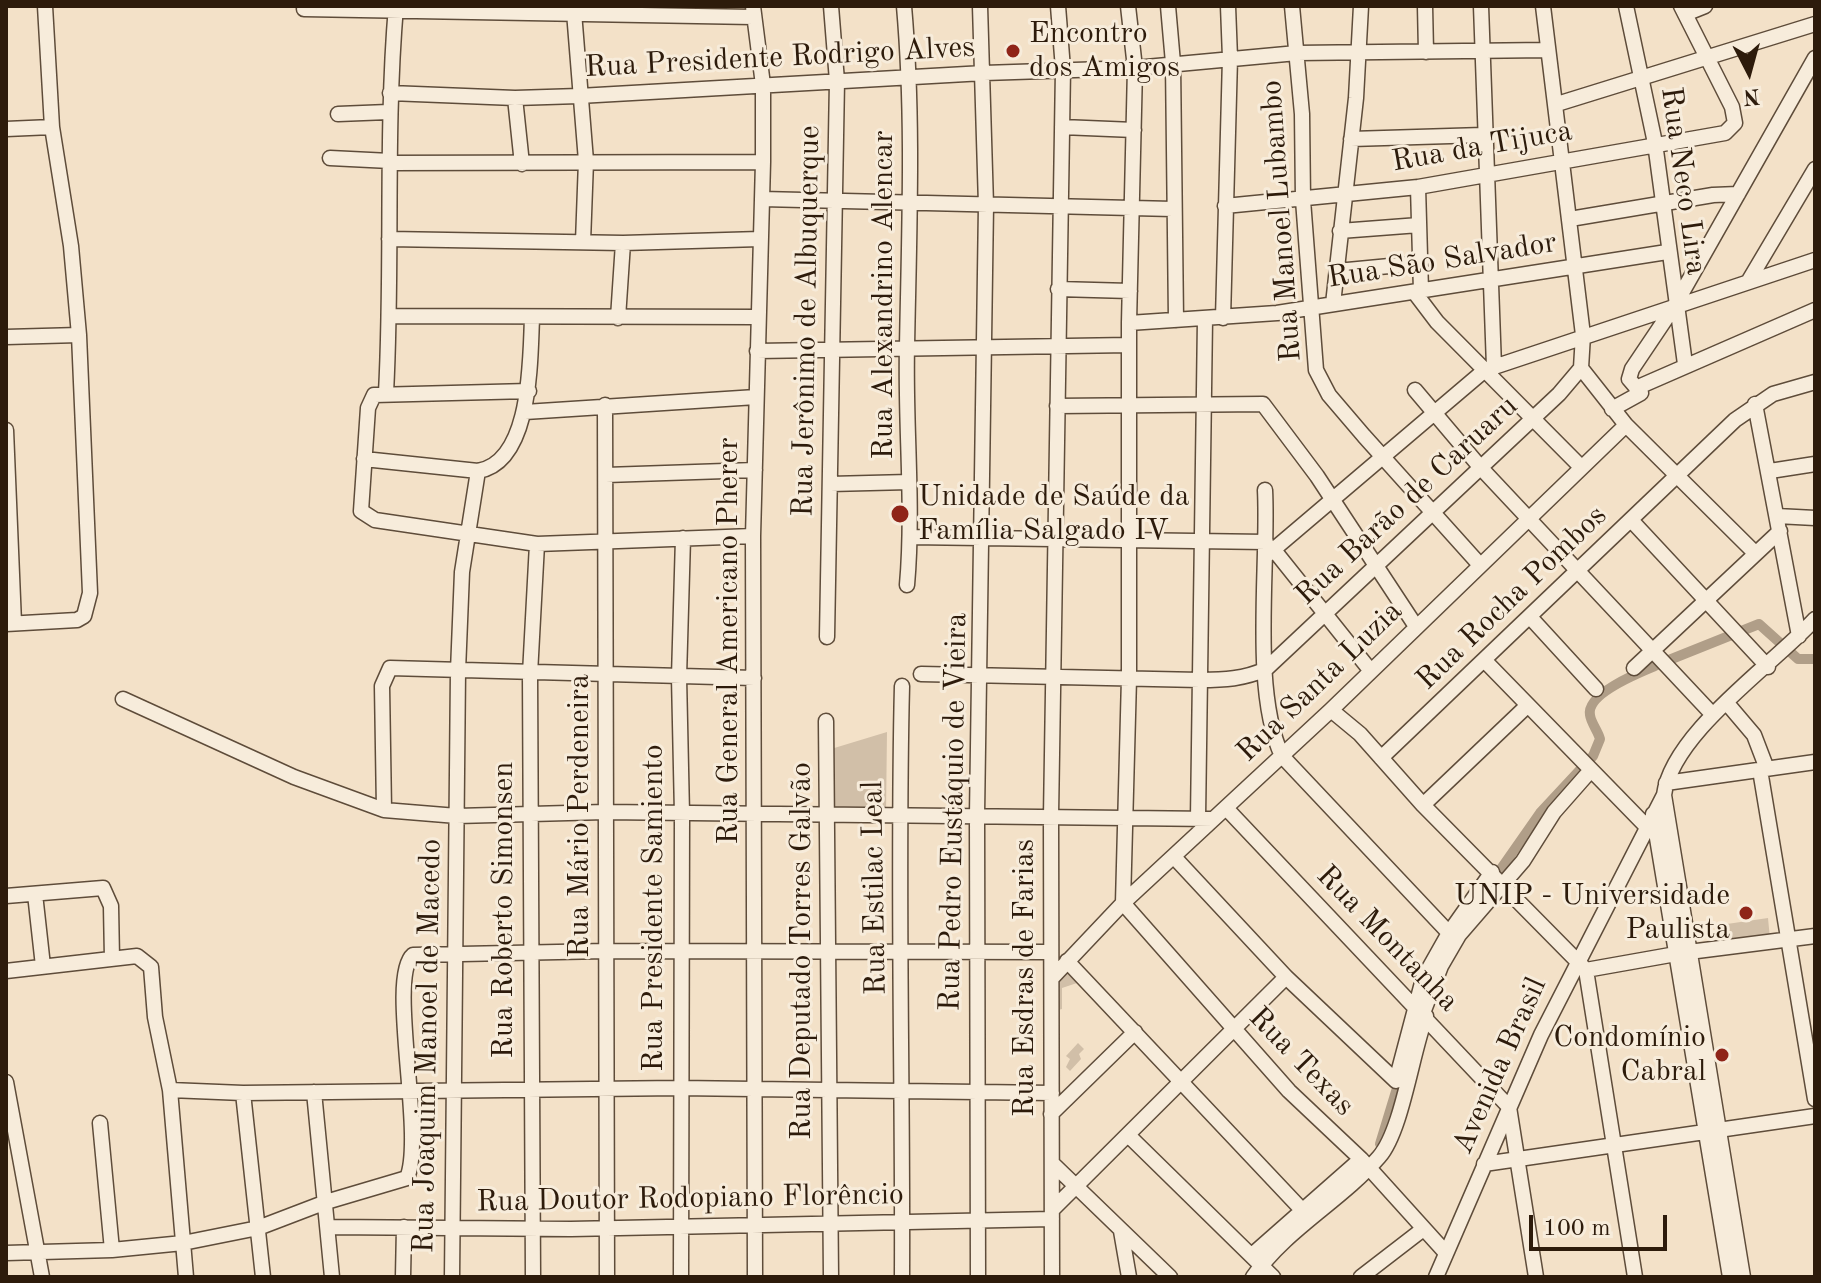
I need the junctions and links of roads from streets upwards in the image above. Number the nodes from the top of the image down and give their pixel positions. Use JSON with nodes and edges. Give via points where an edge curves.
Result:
{"nodes":[{"id":1,"x":45,"y":6,"type":"edge"},
{"id":2,"x":831,"y":6,"type":"edge"},
{"id":3,"x":904,"y":6,"type":"edge"},
{"id":4,"x":980,"y":6,"type":"edge"},
{"id":5,"x":1058,"y":6,"type":"edge"},
{"id":6,"x":1128,"y":6,"type":"edge"},
{"id":7,"x":1168,"y":6,"type":"edge"},
{"id":8,"x":1228,"y":6,"type":"edge"},
{"id":9,"x":1292,"y":6,"type":"edge"},
{"id":10,"x":1361,"y":6,"type":"edge"},
{"id":11,"x":1425,"y":6,"type":"edge"},
{"id":12,"x":1481,"y":6,"type":"edge"},
{"id":13,"x":1543,"y":6,"type":"edge"},
{"id":14,"x":1626,"y":6,"type":"edge"},
{"id":15,"x":1705,"y":6,"type":"edge"},
{"id":16,"x":396,"y":8,"type":"edge"},
{"id":17,"x":304,"y":9,"type":"dead end"},
{"id":18,"x":615,"y":9,"type":"edge"},
{"id":19,"x":1683,"y":10,"type":"edge"},
{"id":20,"x":574,"y":12,"type":"junction"},
{"id":21,"x":753,"y":12,"type":"edge"},
{"id":22,"x":1815,"y":24,"type":"edge"},
{"id":23,"x":1547,"y":50,"type":"junction"},
{"id":24,"x":1482,"y":51,"type":"junction"},
{"id":25,"x":1426,"y":52,"type":"junction"},
{"id":26,"x":1297,"y":53,"type":"junction"},
{"id":27,"x":1358,"y":53,"type":"junction"},
{"id":28,"x":1230,"y":58,"type":"junction"},
{"id":29,"x":1709,"y":58,"type":"junction"},
{"id":30,"x":1815,"y":58,"type":"edge"},
{"id":31,"x":1173,"y":63,"type":"junction"},
{"id":32,"x":1135,"y":68,"type":"junction"},
{"id":33,"x":1063,"y":69,"type":"junction"},
{"id":34,"x":984,"y":73,"type":"junction"},
{"id":35,"x":910,"y":79,"type":"junction"},
{"id":36,"x":1641,"y":79,"type":"junction"},
{"id":37,"x":837,"y":81,"type":"junction"},
{"id":38,"x":763,"y":85,"type":"junction"},
{"id":39,"x":390,"y":93,"type":"junction"},
{"id":40,"x":579,"y":96,"type":"junction"},
{"id":41,"x":515,"y":98,"type":"junction"},
{"id":42,"x":1557,"y":104,"type":"junction"},
{"id":43,"x":388,"y":112,"type":"junction"},
{"id":44,"x":338,"y":114,"type":"dead end"},
{"id":45,"x":52,"y":127,"type":"junction"},
{"id":46,"x":1062,"y":127,"type":"junction"},
{"id":47,"x":6,"y":129,"type":"edge"},
{"id":48,"x":1134,"y":130,"type":"junction"},
{"id":49,"x":1483,"y":135,"type":"junction"},
{"id":50,"x":1351,"y":139,"type":"junction"},
{"id":51,"x":1655,"y":143,"type":"junction"},
{"id":52,"x":330,"y":158,"type":"dead end"},
{"id":53,"x":1563,"y":160,"type":"junction"},
{"id":54,"x":586,"y":161,"type":"junction"},
{"id":55,"x":390,"y":162,"type":"junction"},
{"id":56,"x":763,"y":162,"type":"junction"},
{"id":57,"x":522,"y":164,"type":"junction"},
{"id":58,"x":1815,"y":169,"type":"edge"},
{"id":59,"x":1485,"y":174,"type":"junction"},
{"id":60,"x":1418,"y":187,"type":"junction"},
{"id":61,"x":1738,"y":194,"type":"junction"},
{"id":62,"x":1344,"y":195,"type":"junction"},
{"id":63,"x":762,"y":199,"type":"junction"},
{"id":64,"x":1303,"y":200,"type":"junction"},
{"id":65,"x":835,"y":201,"type":"junction"},
{"id":66,"x":911,"y":202,"type":"junction"},
{"id":67,"x":1662,"y":204,"type":"junction"},
{"id":68,"x":986,"y":205,"type":"junction"},
{"id":69,"x":1225,"y":206,"type":"junction"},
{"id":70,"x":1060,"y":207,"type":"junction"},
{"id":71,"x":1132,"y":208,"type":"junction"},
{"id":72,"x":1173,"y":209,"type":"junction"},
{"id":73,"x":1570,"y":219,"type":"junction"},
{"id":74,"x":1419,"y":225,"type":"junction"},
{"id":75,"x":1340,"y":231,"type":"junction"},
{"id":76,"x":389,"y":239,"type":"junction"},
{"id":77,"x":760,"y":239,"type":"junction"},
{"id":78,"x":583,"y":242,"type":"junction"},
{"id":79,"x":623,"y":243,"type":"junction"},
{"id":80,"x":1667,"y":252,"type":"junction"},
{"id":81,"x":1815,"y":260,"type":"edge"},
{"id":82,"x":1421,"y":263,"type":"junction"},
{"id":83,"x":1575,"y":267,"type":"junction"},
{"id":84,"x":1337,"y":271,"type":"junction"},
{"id":85,"x":1491,"y":280,"type":"junction"},
{"id":86,"x":1748,"y":282,"type":"junction"},
{"id":87,"x":1058,"y":289,"type":"junction"},
{"id":88,"x":1130,"y":291,"type":"junction"},
{"id":89,"x":1418,"y":292,"type":"junction"},
{"id":90,"x":1333,"y":304,"type":"junction"},
{"id":91,"x":1675,"y":305,"type":"junction"},
{"id":92,"x":1312,"y":308,"type":"junction"},
{"id":93,"x":1815,"y":310,"type":"edge"},
{"id":94,"x":390,"y":316,"type":"junction"},
{"id":95,"x":758,"y":317,"type":"junction"},
{"id":96,"x":618,"y":318,"type":"junction"},
{"id":97,"x":1223,"y":318,"type":"junction"},
{"id":98,"x":532,"y":319,"type":"junction"},
{"id":99,"x":1205,"y":319,"type":"junction"},
{"id":100,"x":1176,"y":320,"type":"junction"},
{"id":101,"x":1129,"y":323,"type":"junction"},
{"id":102,"x":79,"y":335,"type":"junction"},
{"id":103,"x":1583,"y":335,"type":"junction"},
{"id":104,"x":6,"y":337,"type":"edge"},
{"id":105,"x":1129,"y":345,"type":"junction"},
{"id":106,"x":1057,"y":346,"type":"junction"},
{"id":107,"x":983,"y":347,"type":"junction"},
{"id":108,"x":832,"y":348,"type":"junction"},
{"id":109,"x":907,"y":349,"type":"junction"},
{"id":110,"x":757,"y":351,"type":"junction"},
{"id":111,"x":1685,"y":364,"type":"junction"},
{"id":112,"x":1489,"y":368,"type":"junction"},
{"id":113,"x":1581,"y":368,"type":"junction"},
{"id":114,"x":1815,"y":382,"type":"edge"},
{"id":115,"x":1415,"y":390,"type":"dead end"},
{"id":116,"x":529,"y":391,"type":"junction"},
{"id":117,"x":1638,"y":391,"type":"junction"},
{"id":118,"x":386,"y":393,"type":"junction"},
{"id":119,"x":756,"y":397,"type":"junction"},
{"id":120,"x":1755,"y":404,"type":"junction"},
{"id":121,"x":605,"y":405,"type":"junction"},
{"id":122,"x":1057,"y":406,"type":"junction"},
{"id":123,"x":1131,"y":406,"type":"junction"},
{"id":124,"x":1206,"y":406,"type":"junction"},
{"id":125,"x":1612,"y":409,"type":"junction"},
{"id":126,"x":525,"y":412,"type":"junction"},
{"id":127,"x":1433,"y":413,"type":"junction"},
{"id":128,"x":1534,"y":418,"type":"junction"},
{"id":129,"x":1626,"y":425,"type":"junction"},
{"id":130,"x":6,"y":430,"type":"edge"},
{"id":131,"x":1383,"y":457,"type":"junction"},
{"id":132,"x":364,"y":459,"type":"junction"},
{"id":133,"x":1815,"y":464,"type":"edge"},
{"id":134,"x":1581,"y":467,"type":"junction"},
{"id":135,"x":1481,"y":468,"type":"junction"},
{"id":136,"x":755,"y":470,"type":"junction"},
{"id":137,"x":478,"y":471,"type":"junction"},
{"id":138,"x":1770,"y":471,"type":"junction"},
{"id":139,"x":1678,"y":473,"type":"junction"},
{"id":140,"x":606,"y":475,"type":"junction"},
{"id":141,"x":909,"y":482,"type":"junction"},
{"id":142,"x":830,"y":484,"type":"junction"},
{"id":143,"x":1265,"y":490,"type":"dead end"},
{"id":144,"x":1333,"y":501,"type":"junction"},
{"id":145,"x":1433,"y":514,"type":"junction"},
{"id":146,"x":1528,"y":516,"type":"junction"},
{"id":147,"x":1815,"y":518,"type":"edge"},
{"id":148,"x":1631,"y":520,"type":"junction"},
{"id":149,"x":1778,"y":523,"type":"junction"},
{"id":150,"x":466,"y":532,"type":"junction"},
{"id":151,"x":753,"y":536,"type":"junction"},
{"id":152,"x":911,"y":537,"type":"junction"},
{"id":153,"x":683,"y":538,"type":"junction"},
{"id":154,"x":982,"y":539,"type":"junction"},
{"id":155,"x":1056,"y":539,"type":"junction"},
{"id":156,"x":1130,"y":539,"type":"junction"},
{"id":157,"x":604,"y":541,"type":"junction"},
{"id":158,"x":1202,"y":541,"type":"junction"},
{"id":159,"x":537,"y":544,"type":"junction"},
{"id":160,"x":9,"y":546,"type":"edge"},
{"id":161,"x":1268,"y":549,"type":"junction"},
{"id":162,"x":1755,"y":553,"type":"junction"},
{"id":163,"x":1480,"y":565,"type":"junction"},
{"id":164,"x":1376,"y":569,"type":"junction"},
{"id":165,"x":1578,"y":570,"type":"junction"},
{"id":166,"x":907,"y":585,"type":"dead end"},
{"id":167,"x":1705,"y":600,"type":"junction"},
{"id":168,"x":1324,"y":616,"type":"junction"},
{"id":169,"x":1530,"y":617,"type":"junction"},
{"id":170,"x":1815,"y":619,"type":"edge"},
{"id":171,"x":10,"y":623,"type":"edge"},
{"id":172,"x":1415,"y":625,"type":"junction"},
{"id":173,"x":827,"y":637,"type":"dead end"},
{"id":174,"x":1790,"y":645,"type":"junction"},
{"id":175,"x":1652,"y":652,"type":"junction"},
{"id":176,"x":1485,"y":661,"type":"junction"},
{"id":177,"x":1768,"y":667,"type":"junction"},
{"id":178,"x":1634,"y":668,"type":"dead end"},
{"id":179,"x":1266,"y":669,"type":"junction"},
{"id":180,"x":1370,"y":670,"type":"junction"},
{"id":181,"x":458,"y":671,"type":"junction"},
{"id":182,"x":530,"y":674,"type":"junction"},
{"id":183,"x":921,"y":674,"type":"dead end"},
{"id":184,"x":608,"y":675,"type":"junction"},
{"id":185,"x":981,"y":675,"type":"junction"},
{"id":186,"x":679,"y":677,"type":"junction"},
{"id":187,"x":754,"y":678,"type":"junction"},
{"id":188,"x":1053,"y":678,"type":"junction"},
{"id":189,"x":1129,"y":678,"type":"junction"},
{"id":190,"x":1200,"y":680,"type":"junction"},
{"id":191,"x":902,"y":686,"type":"dead end"},
{"id":192,"x":1596,"y":689,"type":"dead end"},
{"id":193,"x":123,"y":699,"type":"dead end"},
{"id":194,"x":1726,"y":702,"type":"junction"},
{"id":195,"x":1527,"y":706,"type":"junction"},
{"id":196,"x":1331,"y":710,"type":"junction"},
{"id":197,"x":1713,"y":715,"type":"junction"},
{"id":198,"x":826,"y":721,"type":"dead end"},
{"id":199,"x":1282,"y":756,"type":"junction"},
{"id":200,"x":1381,"y":758,"type":"junction"},
{"id":201,"x":1815,"y":762,"type":"edge"},
{"id":202,"x":1591,"y":769,"type":"junction"},
{"id":203,"x":1764,"y":769,"type":"junction"},
{"id":204,"x":1665,"y":789,"type":"junction"},
{"id":205,"x":1423,"y":805,"type":"junction"},
{"id":206,"x":1226,"y":808,"type":"junction"},
{"id":207,"x":384,"y":810,"type":"junction"},
{"id":208,"x":605,"y":812,"type":"junction"},
{"id":209,"x":530,"y":814,"type":"junction"},
{"id":210,"x":682,"y":814,"type":"junction"},
{"id":211,"x":755,"y":814,"type":"junction"},
{"id":212,"x":826,"y":814,"type":"junction"},
{"id":213,"x":977,"y":815,"type":"junction"},
{"id":214,"x":457,"y":816,"type":"junction"},
{"id":215,"x":899,"y":816,"type":"junction"},
{"id":216,"x":1051,"y":816,"type":"junction"},
{"id":217,"x":1125,"y":817,"type":"junction"},
{"id":218,"x":1205,"y":819,"type":"junction"},
{"id":219,"x":1650,"y":820,"type":"junction"},
{"id":220,"x":1175,"y":858,"type":"junction"},
{"id":221,"x":1498,"y":877,"type":"junction"},
{"id":222,"x":35,"y":894,"type":"junction"},
{"id":223,"x":6,"y":896,"type":"edge"},
{"id":224,"x":1123,"y":903,"type":"junction"},
{"id":225,"x":1449,"y":933,"type":"junction"},
{"id":226,"x":1815,"y":936,"type":"edge"},
{"id":227,"x":1787,"y":940,"type":"junction"},
{"id":228,"x":606,"y":951,"type":"junction"},
{"id":229,"x":680,"y":951,"type":"junction"},
{"id":230,"x":456,"y":952,"type":"junction"},
{"id":231,"x":754,"y":952,"type":"junction"},
{"id":232,"x":828,"y":952,"type":"junction"},
{"id":233,"x":1051,"y":952,"type":"junction"},
{"id":234,"x":530,"y":953,"type":"junction"},
{"id":235,"x":903,"y":953,"type":"junction"},
{"id":236,"x":978,"y":953,"type":"junction"},
{"id":237,"x":1683,"y":953,"type":"junction"},
{"id":238,"x":112,"y":959,"type":"junction"},
{"id":239,"x":1067,"y":961,"type":"junction"},
{"id":240,"x":1581,"y":965,"type":"junction"},
{"id":241,"x":43,"y":966,"type":"junction"},
{"id":242,"x":6,"y":971,"type":"edge"},
{"id":243,"x":1286,"y":977,"type":"junction"},
{"id":244,"x":1052,"y":978,"type":"junction"},
{"id":245,"x":1420,"y":1010,"type":"junction"},
{"id":246,"x":1235,"y":1031,"type":"junction"},
{"id":247,"x":1135,"y":1032,"type":"junction"},
{"id":248,"x":6,"y":1082,"type":"edge"},
{"id":249,"x":1183,"y":1082,"type":"junction"},
{"id":250,"x":679,"y":1088,"type":"junction"},
{"id":251,"x":451,"y":1089,"type":"junction"},
{"id":252,"x":604,"y":1089,"type":"junction"},
{"id":253,"x":170,"y":1090,"type":"junction"},
{"id":254,"x":410,"y":1090,"type":"junction"},
{"id":255,"x":530,"y":1090,"type":"junction"},
{"id":256,"x":754,"y":1090,"type":"junction"},
{"id":257,"x":901,"y":1090,"type":"junction"},
{"id":258,"x":828,"y":1091,"type":"junction"},
{"id":259,"x":314,"y":1092,"type":"junction"},
{"id":260,"x":977,"y":1092,"type":"junction"},
{"id":261,"x":243,"y":1093,"type":"junction"},
{"id":262,"x":1052,"y":1093,"type":"junction"},
{"id":263,"x":1815,"y":1099,"type":"edge"},
{"id":264,"x":1509,"y":1107,"type":"junction"},
{"id":265,"x":1051,"y":1114,"type":"junction"},
{"id":266,"x":1815,"y":1116,"type":"edge"},
{"id":267,"x":100,"y":1123,"type":"dead end"},
{"id":268,"x":1713,"y":1129,"type":"junction"},
{"id":269,"x":1128,"y":1135,"type":"junction"},
{"id":270,"x":1612,"y":1144,"type":"junction"},
{"id":271,"x":1515,"y":1160,"type":"junction"},
{"id":272,"x":1364,"y":1163,"type":"junction"},
{"id":273,"x":1053,"y":1164,"type":"junction"},
{"id":274,"x":1484,"y":1164,"type":"junction"},
{"id":275,"x":14,"y":1165,"type":"edge"},
{"id":276,"x":1076,"y":1187,"type":"junction"},
{"id":277,"x":326,"y":1202,"type":"junction"},
{"id":278,"x":1303,"y":1211,"type":"junction"},
{"id":279,"x":1052,"y":1215,"type":"junction"},
{"id":280,"x":978,"y":1222,"type":"junction"},
{"id":281,"x":903,"y":1223,"type":"junction"},
{"id":282,"x":681,"y":1225,"type":"junction"},
{"id":283,"x":755,"y":1225,"type":"junction"},
{"id":284,"x":830,"y":1225,"type":"junction"},
{"id":285,"x":450,"y":1226,"type":"junction"},
{"id":286,"x":329,"y":1227,"type":"junction"},
{"id":287,"x":404,"y":1227,"type":"junction"},
{"id":288,"x":606,"y":1227,"type":"junction"},
{"id":289,"x":258,"y":1228,"type":"junction"},
{"id":290,"x":533,"y":1229,"type":"junction"},
{"id":291,"x":1422,"y":1230,"type":"junction"},
{"id":292,"x":1121,"y":1231,"type":"junction"},
{"id":293,"x":183,"y":1243,"type":"junction"},
{"id":294,"x":112,"y":1250,"type":"junction"},
{"id":295,"x":37,"y":1251,"type":"junction"},
{"id":296,"x":6,"y":1253,"type":"edge"},
{"id":297,"x":1446,"y":1253,"type":"junction"},
{"id":298,"x":1256,"y":1263,"type":"edge"},
{"id":299,"x":42,"y":1277,"type":"edge"},
{"id":300,"x":186,"y":1277,"type":"edge"},
{"id":301,"x":263,"y":1277,"type":"edge"},
{"id":302,"x":332,"y":1277,"type":"edge"},
{"id":303,"x":403,"y":1277,"type":"edge"},
{"id":304,"x":452,"y":1277,"type":"edge"},
{"id":305,"x":533,"y":1277,"type":"edge"},
{"id":306,"x":607,"y":1277,"type":"edge"},
{"id":307,"x":681,"y":1277,"type":"edge"},
{"id":308,"x":755,"y":1277,"type":"edge"},
{"id":309,"x":831,"y":1277,"type":"edge"},
{"id":310,"x":902,"y":1277,"type":"edge"},
{"id":311,"x":978,"y":1277,"type":"edge"},
{"id":312,"x":1052,"y":1277,"type":"edge"},
{"id":313,"x":1129,"y":1277,"type":"edge"},
{"id":314,"x":1170,"y":1277,"type":"edge"},
{"id":315,"x":1273,"y":1277,"type":"edge"},
{"id":316,"x":1361,"y":1277,"type":"edge"},
{"id":317,"x":1436,"y":1277,"type":"edge"},
{"id":318,"x":1536,"y":1277,"type":"edge"},
{"id":319,"x":1635,"y":1277,"type":"edge"},
{"id":320,"x":1730,"y":1277,"type":"edge"},
{"id":321,"x":1743,"y":1277,"type":"edge"}],
"edges":[{"from":1,"to":45,"type":"street"},
{"from":2,"to":37,"type":"street","name":"Rua Jerônimo de Albuquerque"},
{"from":3,"to":35,"type":"street","name":"Rua Alexandrino Alencar"},
{"from":4,"to":34,"type":"street","name":"Rua Pedro Eustáquio de Vieira"},
{"from":5,"to":33,"type":"street","name":"Rua Esdras de Farias"},
{"from":6,"to":32,"type":"street"},
{"from":7,"to":31,"type":"street"},
{"from":8,"to":28,"type":"street"},
{"from":9,"to":26,"type":"street","name":"Rua Manoel Lubambo"},
{"from":10,"to":27,"type":"street"},
{"from":11,"to":25,"type":"street"},
{"from":12,"to":24,"type":"street"},
{"from":13,"to":23,"type":"street"},
{"from":14,"to":36,"type":"street","name":"Rua Neco Lira"},
{"from":15,"to":19,"type":"street"},
{"from":16,"to":17,"type":"street"},
{"from":16,"to":20,"type":"street"},
{"from":16,"to":39,"type":"street"},
{"from":18,"to":20,"type":"street"},
{"from":18,"to":21,"type":"street"},
{"from":19,"to":29,"type":"street"},
{"from":20,"to":40,"type":"street"},
{"from":21,"to":38,"type":"street","name":"Rua General Americano Pherer"},
{"from":22,"to":29,"type":"street"},
{"from":23,"to":24,"type":"street","name":"Rua Presidente Rodrigo Alves"},
{"from":23,"to":42,"type":"street"},
{"from":24,"to":25,"type":"street","name":"Rua Presidente Rodrigo Alves"},
{"from":24,"to":49,"type":"street"},
{"from":25,"to":27,"type":"street","name":"Rua Presidente Rodrigo Alves"},
{"from":26,"to":27,"type":"street","name":"Rua Presidente Rodrigo Alves"},
{"from":26,"to":28,"type":"street","name":"Rua Presidente Rodrigo Alves"},
{"from":26,"to":64,"type":"street","name":"Rua Manoel Lubambo"},
{"from":27,"to":50,"type":"street"},
{"from":28,"to":31,"type":"street","name":"Rua Presidente Rodrigo Alves"},
{"from":28,"to":69,"type":"street"},
{"from":29,"to":36,"type":"street"},
{"from":29,"to":51,"type":"street","name":"Rua da Tijuca","via":[[1734,116],[1732,130]]},
{"from":30,"to":61,"type":"street"},
{"from":31,"to":32,"type":"street","name":"Rua Presidente Rodrigo Alves"},
{"from":31,"to":72,"type":"street"},
{"from":32,"to":33,"type":"street","name":"Rua Presidente Rodrigo Alves"},
{"from":32,"to":48,"type":"street"},
{"from":33,"to":34,"type":"street","name":"Rua Presidente Rodrigo Alves"},
{"from":33,"to":46,"type":"street","name":"Rua Esdras de Farias"},
{"from":34,"to":35,"type":"street","name":"Rua Presidente Rodrigo Alves"},
{"from":34,"to":68,"type":"street","name":"Rua Pedro Eustáquio de Vieira"},
{"from":35,"to":37,"type":"street","name":"Rua Presidente Rodrigo Alves"},
{"from":35,"to":66,"type":"street","name":"Rua Alexandrino Alencar"},
{"from":36,"to":42,"type":"street"},
{"from":36,"to":51,"type":"street","name":"Rua Neco Lira"},
{"from":37,"to":38,"type":"street","name":"Rua Presidente Rodrigo Alves"},
{"from":37,"to":65,"type":"street","name":"Rua Jerônimo de Albuquerque"},
{"from":38,"to":40,"type":"street","name":"Rua Presidente Rodrigo Alves"},
{"from":38,"to":56,"type":"street","name":"Rua General Americano Pherer"},
{"from":39,"to":41,"type":"street","name":"Rua Presidente Rodrigo Alves"},
{"from":39,"to":43,"type":"street"},
{"from":40,"to":41,"type":"street","name":"Rua Presidente Rodrigo Alves"},
{"from":40,"to":54,"type":"street"},
{"from":41,"to":57,"type":"street"},
{"from":42,"to":53,"type":"street"},
{"from":43,"to":44,"type":"street"},
{"from":43,"to":55,"type":"street"},
{"from":45,"to":47,"type":"street"},
{"from":45,"to":102,"type":"street"},
{"from":46,"to":48,"type":"street"},
{"from":46,"to":70,"type":"street","name":"Rua Esdras de Farias"},
{"from":48,"to":71,"type":"street"},
{"from":49,"to":50,"type":"street"},
{"from":49,"to":59,"type":"street"},
{"from":50,"to":62,"type":"street"},
{"from":51,"to":53,"type":"street","name":"Rua da Tijuca"},
{"from":51,"to":67,"type":"street","name":"Rua Neco Lira"},
{"from":52,"to":55,"type":"street"},
{"from":53,"to":59,"type":"street","name":"Rua da Tijuca"},
{"from":53,"to":73,"type":"street"},
{"from":54,"to":56,"type":"street"},
{"from":54,"to":57,"type":"street"},
{"from":54,"to":78,"type":"street"},
{"from":55,"to":57,"type":"street"},
{"from":55,"to":76,"type":"street"},
{"from":56,"to":63,"type":"street","name":"Rua General Americano Pherer"},
{"from":58,"to":86,"type":"street"},
{"from":59,"to":60,"type":"street","name":"Rua da Tijuca"},
{"from":59,"to":85,"type":"street"},
{"from":60,"to":62,"type":"street","name":"Rua da Tijuca"},
{"from":60,"to":74,"type":"street"},
{"from":61,"to":67,"type":"street"},
{"from":61,"to":91,"type":"street"},
{"from":62,"to":64,"type":"street","name":"Rua da Tijuca"},
{"from":62,"to":75,"type":"street"},
{"from":63,"to":65,"type":"street"},
{"from":63,"to":77,"type":"street","name":"Rua General Americano Pherer"},
{"from":64,"to":69,"type":"street","name":"Rua da Tijuca"},
{"from":64,"to":92,"type":"street","name":"Rua Manoel Lubambo"},
{"from":65,"to":66,"type":"street"},
{"from":65,"to":108,"type":"street","name":"Rua Jerônimo de Albuquerque"},
{"from":66,"to":68,"type":"street"},
{"from":66,"to":109,"type":"street","name":"Rua Alexandrino Alencar"},
{"from":67,"to":73,"type":"street"},
{"from":67,"to":80,"type":"street","name":"Rua Neco Lira"},
{"from":68,"to":70,"type":"street"},
{"from":68,"to":107,"type":"street","name":"Rua Pedro Eustáquio de Vieira"},
{"from":69,"to":97,"type":"street"},
{"from":70,"to":71,"type":"street"},
{"from":70,"to":87,"type":"street","name":"Rua Esdras de Farias"},
{"from":71,"to":72,"type":"street"},
{"from":71,"to":88,"type":"street"},
{"from":72,"to":100,"type":"street"},
{"from":73,"to":83,"type":"street"},
{"from":74,"to":75,"type":"street"},
{"from":74,"to":82,"type":"street"},
{"from":75,"to":84,"type":"street"},
{"from":76,"to":78,"type":"street"},
{"from":76,"to":94,"type":"street"},
{"from":77,"to":79,"type":"street"},
{"from":77,"to":95,"type":"street","name":"Rua General Americano Pherer"},
{"from":78,"to":79,"type":"street"},
{"from":79,"to":96,"type":"street"},
{"from":80,"to":83,"type":"street","name":"Rua São Salvador"},
{"from":80,"to":91,"type":"street","name":"Rua Neco Lira"},
{"from":81,"to":86,"type":"street"},
{"from":82,"to":84,"type":"street"},
{"from":82,"to":89,"type":"street"},
{"from":83,"to":85,"type":"street","name":"Rua São Salvador"},
{"from":83,"to":103,"type":"street"},
{"from":84,"to":90,"type":"street"},
{"from":85,"to":89,"type":"street","name":"Rua São Salvador"},
{"from":85,"to":112,"type":"street"},
{"from":86,"to":91,"type":"street"},
{"from":87,"to":88,"type":"street"},
{"from":87,"to":106,"type":"street","name":"Rua Esdras de Farias"},
{"from":88,"to":101,"type":"street"},
{"from":89,"to":90,"type":"street","name":"Rua São Salvador"},
{"from":89,"to":112,"type":"street","via":[[1437,322]]},
{"from":90,"to":92,"type":"street","name":"Rua São Salvador"},
{"from":91,"to":103,"type":"street"},
{"from":91,"to":111,"type":"street","name":"Rua Neco Lira"},
{"from":91,"to":117,"type":"street","via":[[1632,369],[1629,379]]},
{"from":92,"to":97,"type":"street","name":"Rua São Salvador"},
{"from":92,"to":131,"type":"street","name":"Rua Manoel Lubambo","via":[[1321,382]]},
{"from":93,"to":111,"type":"street"},
{"from":94,"to":98,"type":"street"},
{"from":94,"to":118,"type":"street"},
{"from":95,"to":96,"type":"street"},
{"from":95,"to":110,"type":"street","name":"Rua General Americano Pherer"},
{"from":96,"to":98,"type":"street"},
{"from":97,"to":99,"type":"street","name":"Rua São Salvador"},
{"from":98,"to":116,"type":"street"},
{"from":99,"to":100,"type":"street","name":"Rua São Salvador"},
{"from":99,"to":124,"type":"street"},
{"from":100,"to":101,"type":"street","name":"Rua São Salvador"},
{"from":101,"to":105,"type":"street"},
{"from":102,"to":104,"type":"street"},
{"from":102,"to":171,"type":"street","via":[[90,593],[84,616],[66,623]]},
{"from":103,"to":112,"type":"street"},
{"from":103,"to":113,"type":"street"},
{"from":105,"to":106,"type":"street"},
{"from":105,"to":123,"type":"street"},
{"from":106,"to":107,"type":"street"},
{"from":106,"to":122,"type":"street","name":"Rua Esdras de Farias"},
{"from":107,"to":109,"type":"street"},
{"from":107,"to":154,"type":"street","name":"Rua Pedro Eustáquio de Vieira"},
{"from":108,"to":109,"type":"street"},
{"from":108,"to":110,"type":"street"},
{"from":108,"to":142,"type":"street","name":"Rua Jerônimo de Albuquerque"},
{"from":109,"to":141,"type":"street","name":"Rua Alexandrino Alencar"},
{"from":110,"to":119,"type":"street","name":"Rua General Americano Pherer"},
{"from":111,"to":117,"type":"street"},
{"from":112,"to":127,"type":"street"},
{"from":112,"to":128,"type":"street"},
{"from":113,"to":125,"type":"street"},
{"from":113,"to":128,"type":"street","name":"Rua Barão de Caruaru"},
{"from":114,"to":120,"type":"street","name":"Rua Rocha Pombos"},
{"from":115,"to":127,"type":"street"},
{"from":116,"to":118,"type":"street"},
{"from":116,"to":126,"type":"street"},
{"from":117,"to":125,"type":"street"},
{"from":118,"to":132,"type":"street","via":[[370,399]]},
{"from":119,"to":121,"type":"street"},
{"from":119,"to":136,"type":"street","name":"Rua General Americano Pherer"},
{"from":120,"to":138,"type":"street"},
{"from":120,"to":139,"type":"street","name":"Rua Rocha Pombos"},
{"from":121,"to":126,"type":"street"},
{"from":121,"to":140,"type":"street","name":"Rua Mário Perdeneira"},
{"from":122,"to":123,"type":"street"},
{"from":122,"to":155,"type":"street","name":"Rua Esdras de Farias"},
{"from":123,"to":124,"type":"street"},
{"from":123,"to":156,"type":"street"},
{"from":124,"to":144,"type":"street","via":[[1263,404]]},
{"from":124,"to":158,"type":"street"},
{"from":125,"to":129,"type":"street"},
{"from":126,"to":137,"type":"street","via":[[497,461]]},
{"from":127,"to":131,"type":"street"},
{"from":127,"to":135,"type":"street"},
{"from":128,"to":134,"type":"street"},
{"from":128,"to":135,"type":"street","name":"Rua Barão de Caruaru"},
{"from":129,"to":134,"type":"street","name":"Rua Santa Luzia"},
{"from":129,"to":139,"type":"street"},
{"from":130,"to":160,"type":"street"},
{"from":131,"to":144,"type":"street"},
{"from":131,"to":145,"type":"street","name":"Rua Manoel Lubambo"},
{"from":132,"to":137,"type":"street"},
{"from":132,"to":150,"type":"street","via":[[361,511],[375,520]]},
{"from":133,"to":138,"type":"street"},
{"from":134,"to":146,"type":"street","name":"Rua Santa Luzia"},
{"from":135,"to":145,"type":"street","name":"Rua Barão de Caruaru"},
{"from":135,"to":146,"type":"street"},
{"from":136,"to":140,"type":"street"},
{"from":136,"to":151,"type":"street","name":"Rua General Americano Pherer"},
{"from":137,"to":150,"type":"street","name":"Rua Joaquim Manoel de Macedo"},
{"from":138,"to":149,"type":"street"},
{"from":139,"to":148,"type":"street","name":"Rua Rocha Pombos"},
{"from":139,"to":162,"type":"street"},
{"from":140,"to":157,"type":"street","name":"Rua Mário Perdeneira"},
{"from":141,"to":142,"type":"street"},
{"from":141,"to":152,"type":"street","name":"Rua Alexandrino Alencar"},
{"from":142,"to":173,"type":"street","name":"Rua Jerônimo de Albuquerque"},
{"from":143,"to":161,"type":"street"},
{"from":144,"to":161,"type":"street"},
{"from":144,"to":164,"type":"street"},
{"from":145,"to":163,"type":"street","name":"Rua Manoel Lubambo"},
{"from":145,"to":164,"type":"street","name":"Rua Barão de Caruaru"},
{"from":146,"to":163,"type":"street","name":"Rua Santa Luzia"},
{"from":146,"to":165,"type":"street"},
{"from":147,"to":149,"type":"street"},
{"from":148,"to":165,"type":"street","name":"Rua Rocha Pombos"},
{"from":148,"to":167,"type":"street"},
{"from":149,"to":162,"type":"street"},
{"from":149,"to":174,"type":"street"},
{"from":150,"to":159,"type":"street"},
{"from":150,"to":181,"type":"street","name":"Rua Joaquim Manoel de Macedo"},
{"from":151,"to":153,"type":"street"},
{"from":151,"to":187,"type":"street","name":"Rua General Americano Pherer"},
{"from":152,"to":154,"type":"street"},
{"from":152,"to":166,"type":"street","name":"Rua Alexandrino Alencar"},
{"from":153,"to":157,"type":"street"},
{"from":153,"to":186,"type":"street","name":"Rua Presidente Samiento"},
{"from":154,"to":155,"type":"street"},
{"from":154,"to":185,"type":"street","name":"Rua Pedro Eustáquio de Vieira"},
{"from":155,"to":156,"type":"street"},
{"from":155,"to":188,"type":"street","name":"Rua Esdras de Farias"},
{"from":156,"to":158,"type":"street"},
{"from":156,"to":189,"type":"street"},
{"from":157,"to":159,"type":"street"},
{"from":157,"to":184,"type":"street","name":"Rua Mário Perdeneira"},
{"from":158,"to":161,"type":"street"},
{"from":158,"to":190,"type":"street"},
{"from":159,"to":182,"type":"street","name":"Rua Roberto Simonsen"},
{"from":160,"to":171,"type":"street"},
{"from":161,"to":168,"type":"street"},
{"from":161,"to":179,"type":"street"},
{"from":162,"to":167,"type":"street"},
{"from":163,"to":172,"type":"street","name":"Rua Santa Luzia"},
{"from":164,"to":168,"type":"street","name":"Rua Barão de Caruaru"},
{"from":164,"to":172,"type":"street"},
{"from":165,"to":169,"type":"street","name":"Rua Rocha Pombos"},
{"from":165,"to":175,"type":"street"},
{"from":167,"to":175,"type":"street"},
{"from":167,"to":177,"type":"street"},
{"from":168,"to":179,"type":"street","name":"Rua Barão de Caruaru"},
{"from":168,"to":180,"type":"street"},
{"from":169,"to":176,"type":"street","name":"Rua Rocha Pombos"},
{"from":169,"to":192,"type":"street"},
{"from":170,"to":174,"type":"street","name":"Avenida Brasil"},
{"from":172,"to":180,"type":"street","name":"Rua Santa Luzia"},
{"from":174,"to":177,"type":"street","name":"Avenida Brasil"},
{"from":175,"to":178,"type":"street"},
{"from":175,"to":197,"type":"street"},
{"from":176,"to":195,"type":"street"},
{"from":176,"to":200,"type":"street","name":"Rua Rocha Pombos"},
{"from":177,"to":194,"type":"street","name":"Avenida Brasil"},
{"from":179,"to":190,"type":"street","via":[[1233,680]]},
{"from":179,"to":199,"type":"street","via":[[1272,725]]},
{"from":180,"to":196,"type":"street","name":"Rua Santa Luzia"},
{"from":181,"to":182,"type":"street"},
{"from":181,"to":207,"type":"street","via":[[387,671],[382,686]]},
{"from":181,"to":214,"type":"street","name":"Rua Joaquim Manoel de Macedo"},
{"from":182,"to":184,"type":"street"},
{"from":182,"to":209,"type":"street","name":"Rua Roberto Simonsen"},
{"from":183,"to":185,"type":"street"},
{"from":184,"to":186,"type":"street"},
{"from":184,"to":208,"type":"street","name":"Rua Mário Perdeneira"},
{"from":185,"to":188,"type":"street"},
{"from":185,"to":213,"type":"street","name":"Rua Pedro Eustáquio de Vieira"},
{"from":186,"to":187,"type":"street"},
{"from":186,"to":210,"type":"street","name":"Rua Presidente Samiento"},
{"from":187,"to":211,"type":"street","name":"Rua General Americano Pherer"},
{"from":188,"to":189,"type":"street"},
{"from":188,"to":216,"type":"street","name":"Rua Esdras de Farias"},
{"from":189,"to":190,"type":"street"},
{"from":189,"to":217,"type":"street"},
{"from":190,"to":218,"type":"street"},
{"from":191,"to":215,"type":"street","name":"Rua Estilac Leal"},
{"from":193,"to":207,"type":"street","via":[[294,777]]},
{"from":194,"to":197,"type":"street","name":"Avenida Brasil"},
{"from":194,"to":203,"type":"street","via":[[1754,735]]},
{"from":195,"to":202,"type":"street"},
{"from":195,"to":205,"type":"street"},
{"from":196,"to":199,"type":"street","name":"Rua Santa Luzia"},
{"from":196,"to":200,"type":"street"},
{"from":197,"to":204,"type":"street","name":"Avenida Brasil","via":[[1686,747]]},
{"from":198,"to":212,"type":"street","name":"Rua Deputado Torres Galvão"},
{"from":199,"to":206,"type":"street","name":"Rua Santa Luzia"},
{"from":199,"to":225,"type":"street"},
{"from":200,"to":205,"type":"street"},
{"from":201,"to":203,"type":"street"},
{"from":202,"to":219,"type":"street"},
{"from":202,"to":221,"type":"street","via":[[1562,801],[1523,861]]},
{"from":203,"to":204,"type":"street"},
{"from":203,"to":227,"type":"street"},
{"from":204,"to":219,"type":"street","name":"Avenida Brasil"},
{"from":204,"to":237,"type":"street"},
{"from":205,"to":221,"type":"street"},
{"from":206,"to":218,"type":"street","name":"Rua Santa Luzia"},
{"from":206,"to":245,"type":"street","name":"Rua Montanha"},
{"from":207,"to":214,"type":"street"},
{"from":208,"to":209,"type":"street"},
{"from":208,"to":210,"type":"street"},
{"from":208,"to":228,"type":"street","name":"Rua Mário Perdeneira"},
{"from":209,"to":214,"type":"street"},
{"from":209,"to":234,"type":"street","name":"Rua Roberto Simonsen"},
{"from":210,"to":211,"type":"street"},
{"from":210,"to":229,"type":"street","name":"Rua Presidente Samiento"},
{"from":211,"to":212,"type":"street"},
{"from":211,"to":231,"type":"street","name":"Rua General Americano Pherer"},
{"from":212,"to":215,"type":"street"},
{"from":212,"to":232,"type":"street","name":"Rua Deputado Torres Galvão"},
{"from":213,"to":215,"type":"street"},
{"from":213,"to":216,"type":"street"},
{"from":213,"to":236,"type":"street","name":"Rua Pedro Eustáquio de Vieira"},
{"from":214,"to":230,"type":"street","name":"Rua Joaquim Manoel de Macedo"},
{"from":215,"to":235,"type":"street","name":"Rua Estilac Leal"},
{"from":216,"to":217,"type":"street"},
{"from":216,"to":233,"type":"street","name":"Rua Esdras de Farias"},
{"from":217,"to":218,"type":"street"},
{"from":217,"to":224,"type":"street"},
{"from":218,"to":220,"type":"street","name":"Rua Santa Luzia"},
{"from":219,"to":237,"type":"street"},
{"from":219,"to":240,"type":"street","name":"Avenida Brasil"},
{"from":220,"to":224,"type":"street","name":"Rua Santa Luzia"},
{"from":220,"to":243,"type":"street"},
{"from":221,"to":225,"type":"street"},
{"from":221,"to":240,"type":"street"},
{"from":221,"to":245,"type":"street","via":[[1450,949]]},
{"from":222,"to":223,"type":"street"},
{"from":222,"to":238,"type":"street","via":[[103,888],[109,896]]},
{"from":222,"to":241,"type":"street"},
{"from":224,"to":239,"type":"street","name":"Rua Santa Luzia"},
{"from":224,"to":246,"type":"street","name":"Rua Texas"},
{"from":225,"to":245,"type":"street","via":[[1429,966]]},
{"from":226,"to":227,"type":"street"},
{"from":227,"to":237,"type":"street"},
{"from":227,"to":263,"type":"street"},
{"from":228,"to":229,"type":"street"},
{"from":228,"to":234,"type":"street"},
{"from":228,"to":252,"type":"street","name":"Rua Mário Perdeneira"},
{"from":229,"to":231,"type":"street"},
{"from":229,"to":250,"type":"street","name":"Rua Presidente Samiento"},
{"from":230,"to":234,"type":"street"},
{"from":230,"to":251,"type":"street","name":"Rua Joaquim Manoel de Macedo"},
{"from":230,"to":254,"type":"street","via":[[413,955],[407,962]]},
{"from":231,"to":232,"type":"street"},
{"from":231,"to":256,"type":"street","name":"Rua General Americano Pherer"},
{"from":232,"to":235,"type":"street"},
{"from":232,"to":258,"type":"street","name":"Rua Deputado Torres Galvão"},
{"from":233,"to":236,"type":"street"},
{"from":233,"to":244,"type":"street","name":"Rua Esdras de Farias"},
{"from":234,"to":255,"type":"street","name":"Rua Roberto Simonsen"},
{"from":235,"to":236,"type":"street"},
{"from":235,"to":257,"type":"street","name":"Rua Estilac Leal"},
{"from":236,"to":260,"type":"street","name":"Rua Pedro Eustáquio de Vieira"},
{"from":237,"to":240,"type":"street"},
{"from":237,"to":268,"type":"street"},
{"from":238,"to":241,"type":"street"},
{"from":238,"to":253,"type":"street","via":[[137,956],[151,967]]},
{"from":239,"to":244,"type":"street","name":"Rua Santa Luzia"},
{"from":239,"to":247,"type":"street"},
{"from":240,"to":264,"type":"street","name":"Avenida Brasil"},
{"from":240,"to":270,"type":"street"},
{"from":241,"to":242,"type":"street"},
{"from":243,"to":245,"type":"street","via":[[1396,1081]]},
{"from":243,"to":246,"type":"street"},
{"from":244,"to":262,"type":"street","name":"Rua Esdras de Farias"},
{"from":245,"to":264,"type":"street","name":"Rua Montanha"},
{"from":245,"to":272,"type":"street","via":[[1385,1148]]},
{"from":246,"to":249,"type":"street"},
{"from":246,"to":272,"type":"street","name":"Rua Texas"},
{"from":247,"to":249,"type":"street"},
{"from":247,"to":265,"type":"street"},
{"from":248,"to":275,"type":"street"},
{"from":249,"to":269,"type":"street"},
{"from":249,"to":278,"type":"street"},
{"from":250,"to":252,"type":"street"},
{"from":250,"to":256,"type":"street"},
{"from":250,"to":282,"type":"street","name":"Rua Presidente Samiento"},
{"from":251,"to":254,"type":"street"},
{"from":251,"to":255,"type":"street"},
{"from":251,"to":285,"type":"street","name":"Rua Joaquim Manoel de Macedo"},
{"from":252,"to":255,"type":"street"},
{"from":252,"to":288,"type":"street","name":"Rua Mário Perdeneira"},
{"from":253,"to":261,"type":"street"},
{"from":253,"to":293,"type":"street"},
{"from":254,"to":259,"type":"street"},
{"from":254,"to":277,"type":"street","via":[[409,1176]]},
{"from":255,"to":290,"type":"street","name":"Rua Roberto Simonsen"},
{"from":256,"to":258,"type":"street"},
{"from":256,"to":283,"type":"street","name":"Rua General Americano Pherer"},
{"from":257,"to":258,"type":"street"},
{"from":257,"to":260,"type":"street"},
{"from":257,"to":281,"type":"street","name":"Rua Estilac Leal"},
{"from":258,"to":284,"type":"street","name":"Rua Deputado Torres Galvão"},
{"from":259,"to":261,"type":"street"},
{"from":259,"to":277,"type":"street"},
{"from":260,"to":262,"type":"street"},
{"from":260,"to":280,"type":"street","name":"Rua Pedro Eustáquio de Vieira"},
{"from":261,"to":289,"type":"street"},
{"from":262,"to":265,"type":"street","name":"Rua Esdras de Farias"},
{"from":264,"to":271,"type":"street"},
{"from":264,"to":274,"type":"street","name":"Avenida Brasil"},
{"from":265,"to":273,"type":"street","name":"Rua Esdras de Farias"},
{"from":266,"to":268,"type":"street"},
{"from":267,"to":294,"type":"street"},
{"from":268,"to":270,"type":"street"},
{"from":268,"to":320,"type":"street"},
{"from":268,"to":321,"type":"street"},
{"from":269,"to":276,"type":"street"},
{"from":269,"to":298,"type":"street"},
{"from":270,"to":271,"type":"street"},
{"from":270,"to":319,"type":"street"},
{"from":271,"to":274,"type":"street"},
{"from":271,"to":318,"type":"street"},
{"from":272,"to":278,"type":"street"},
{"from":272,"to":291,"type":"street","name":"Rua Texas"},
{"from":272,"to":298,"type":"street"},
{"from":273,"to":276,"type":"street"},
{"from":273,"to":279,"type":"street","name":"Rua Esdras de Farias"},
{"from":274,"to":297,"type":"street","name":"Avenida Brasil"},
{"from":275,"to":295,"type":"street"},
{"from":276,"to":279,"type":"street"},
{"from":276,"to":292,"type":"street"},
{"from":277,"to":286,"type":"street"},
{"from":277,"to":289,"type":"street"},
{"from":278,"to":298,"type":"street"},
{"from":279,"to":280,"type":"street","name":"Rua Doutor Rodopiano Florêncio"},
{"from":279,"to":312,"type":"street","name":"Rua Esdras de Farias"},
{"from":280,"to":281,"type":"street","name":"Rua Doutor Rodopiano Florêncio"},
{"from":280,"to":311,"type":"street","name":"Rua Pedro Eustáquio de Vieira"},
{"from":281,"to":284,"type":"street","name":"Rua Doutor Rodopiano Florêncio"},
{"from":281,"to":310,"type":"street","name":"Rua Estilac Leal"},
{"from":282,"to":283,"type":"street","name":"Rua Doutor Rodopiano Florêncio"},
{"from":282,"to":288,"type":"street","name":"Rua Doutor Rodopiano Florêncio"},
{"from":282,"to":307,"type":"street","name":"Rua Presidente Samiento"},
{"from":283,"to":284,"type":"street","name":"Rua Doutor Rodopiano Florêncio"},
{"from":283,"to":308,"type":"street","name":"Rua General Americano Pherer"},
{"from":284,"to":309,"type":"street","name":"Rua Deputado Torres Galvão"},
{"from":285,"to":287,"type":"street","name":"Rua Doutor Rodopiano Florêncio"},
{"from":285,"to":290,"type":"street","name":"Rua Doutor Rodopiano Florêncio"},
{"from":285,"to":304,"type":"street","name":"Rua Joaquim Manoel de Macedo"},
{"from":286,"to":287,"type":"street","name":"Rua Doutor Rodopiano Florêncio"},
{"from":286,"to":302,"type":"street"},
{"from":287,"to":303,"type":"street"},
{"from":288,"to":290,"type":"street","name":"Rua Doutor Rodopiano Florêncio"},
{"from":288,"to":306,"type":"street","name":"Rua Mário Perdeneira"},
{"from":289,"to":293,"type":"street"},
{"from":289,"to":301,"type":"street"},
{"from":290,"to":305,"type":"street","name":"Rua Roberto Simonsen"},
{"from":291,"to":297,"type":"street","name":"Rua Texas"},
{"from":291,"to":316,"type":"street"},
{"from":292,"to":313,"type":"street"},
{"from":292,"to":314,"type":"street"},
{"from":293,"to":294,"type":"street"},
{"from":293,"to":300,"type":"street"},
{"from":294,"to":295,"type":"street"},
{"from":295,"to":296,"type":"street"},
{"from":295,"to":299,"type":"street"},
{"from":297,"to":317,"type":"street","name":"Avenida Brasil"},
{"from":298,"to":315,"type":"street"}]}
